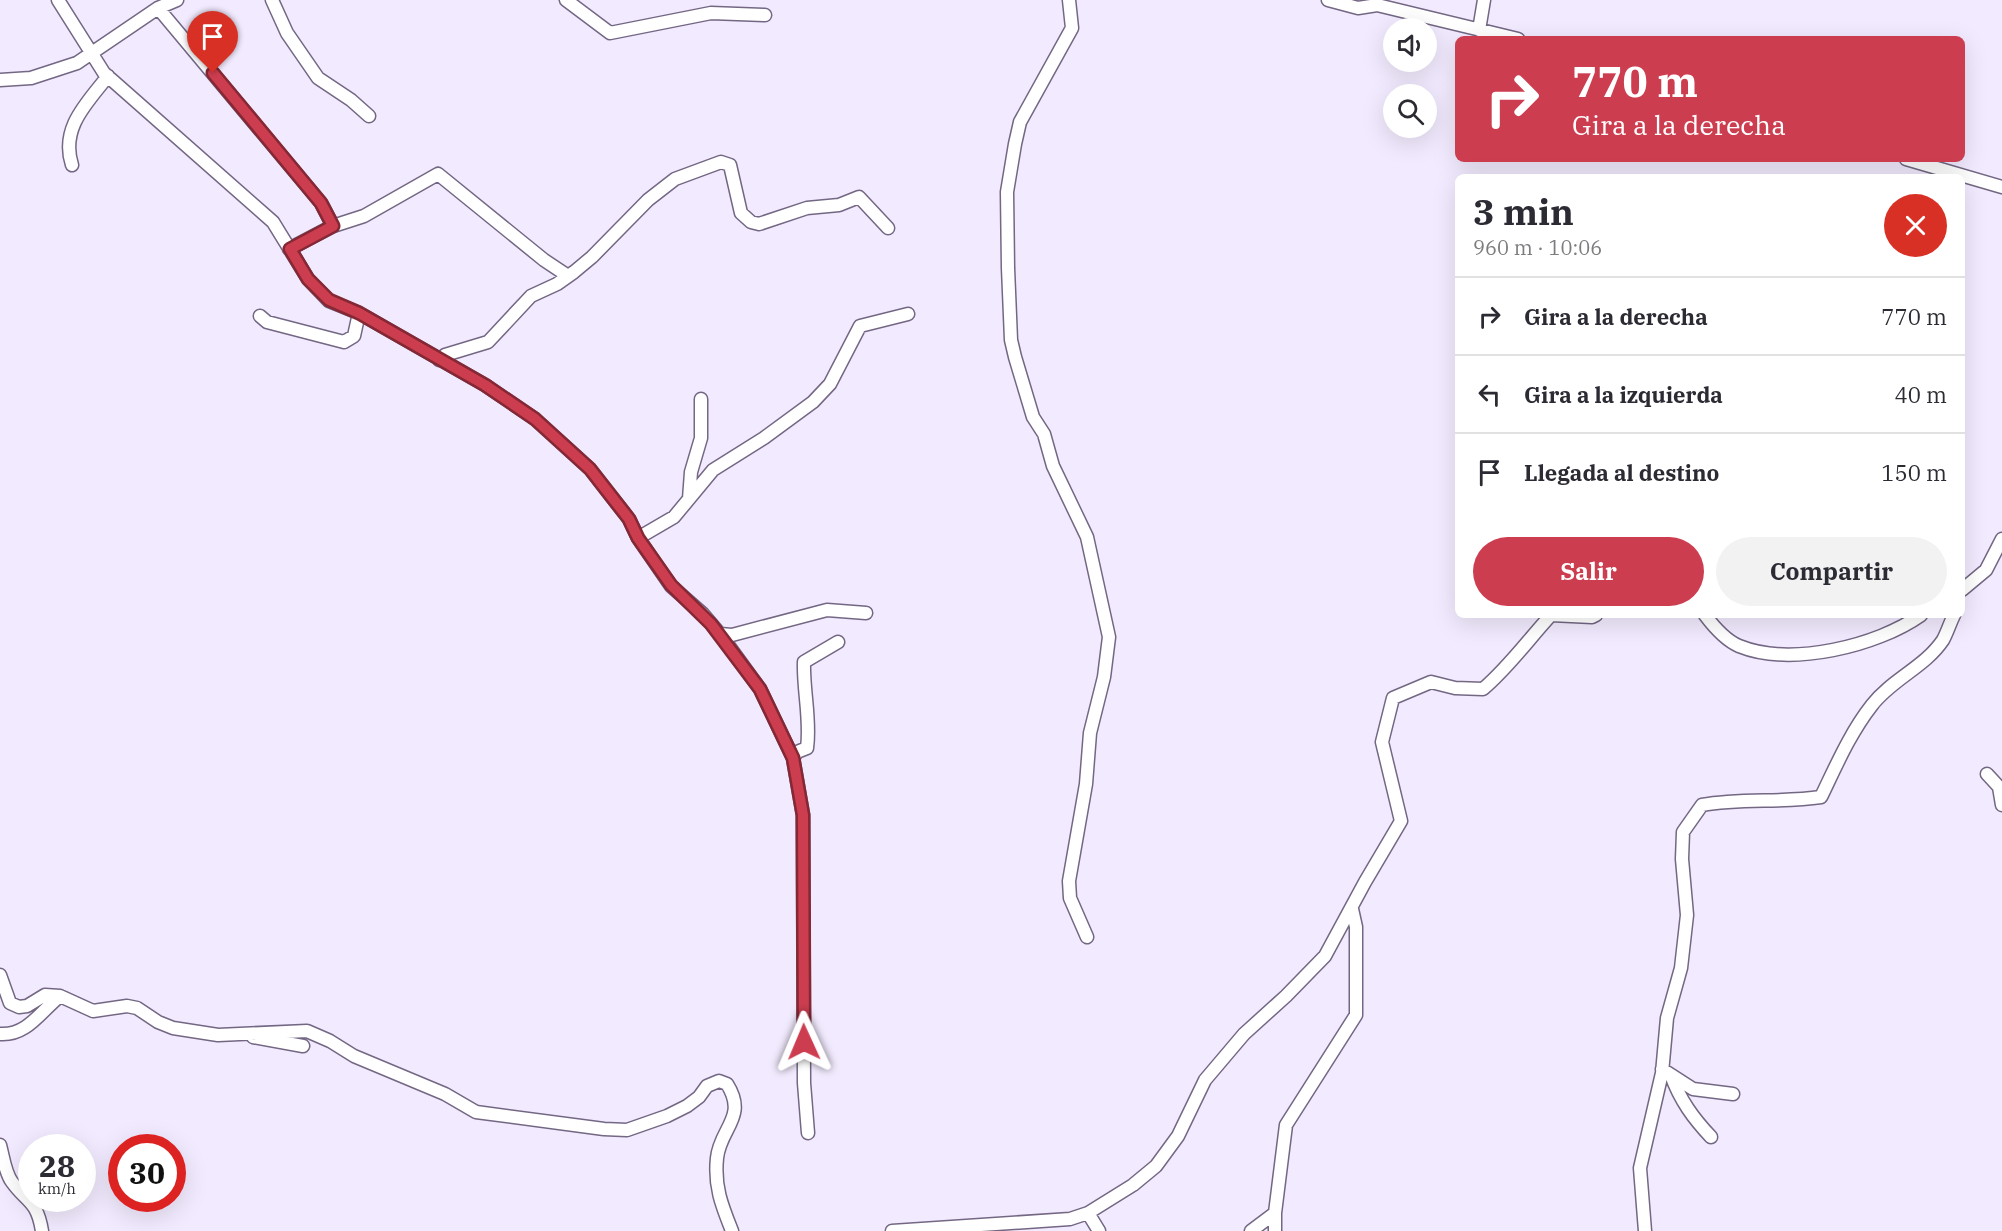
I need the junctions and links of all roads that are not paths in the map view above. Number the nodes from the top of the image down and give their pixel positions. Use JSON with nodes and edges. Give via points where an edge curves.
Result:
{"nodes":[{"id":1,"x":58,"y":0,"type":"edge"},
{"id":2,"x":177,"y":0,"type":"edge"},
{"id":3,"x":272,"y":0,"type":"edge"},
{"id":4,"x":566,"y":0,"type":"edge"},
{"id":5,"x":1069,"y":0,"type":"edge"},
{"id":6,"x":1328,"y":0,"type":"edge"},
{"id":7,"x":1484,"y":0,"type":"edge"},
{"id":8,"x":1377,"y":3,"type":"edge"},
{"id":9,"x":158,"y":8,"type":"junction"},
{"id":10,"x":765,"y":15,"type":"dead end"},
{"id":11,"x":1479,"y":30,"type":"junction"},
{"id":12,"x":1505,"y":36,"type":"edge"},
{"id":13,"x":91,"y":53,"type":"junction"},
{"id":14,"x":108,"y":76,"type":"junction"},
{"id":15,"x":0,"y":80,"type":"edge"},
{"id":16,"x":369,"y":116,"type":"dead end"},
{"id":17,"x":1916,"y":162,"type":"edge"},
{"id":18,"x":72,"y":165,"type":"dead end"},
{"id":19,"x":1957,"y":174,"type":"edge"},
{"id":20,"x":1965,"y":176,"type":"edge"},
{"id":21,"x":2002,"y":187,"type":"edge"},
{"id":22,"x":333,"y":226,"type":"junction"},
{"id":23,"x":888,"y":228,"type":"dead end"},
{"id":24,"x":290,"y":249,"type":"junction"},
{"id":25,"x":568,"y":276,"type":"junction"},
{"id":26,"x":359,"y":313,"type":"junction"},
{"id":27,"x":908,"y":314,"type":"dead end"},
{"id":28,"x":260,"y":316,"type":"dead end"},
{"id":29,"x":439,"y":360,"type":"junction"},
{"id":30,"x":701,"y":399,"type":"dead end"},
{"id":31,"x":689,"y":499,"type":"junction"},
{"id":32,"x":638,"y":538,"type":"junction"},
{"id":33,"x":2002,"y":539,"type":"edge"},
{"id":34,"x":1965,"y":589,"type":"edge"},
{"id":35,"x":866,"y":613,"type":"dead end"},
{"id":36,"x":1548,"y":618,"type":"edge"},
{"id":37,"x":1707,"y":618,"type":"edge"},
{"id":38,"x":1917,"y":618,"type":"edge"},
{"id":39,"x":1953,"y":618,"type":"edge"},
{"id":40,"x":720,"y":634,"type":"junction"},
{"id":41,"x":838,"y":642,"type":"dead end"},
{"id":42,"x":793,"y":758,"type":"junction"},
{"id":43,"x":1987,"y":774,"type":"dead end"},
{"id":44,"x":2002,"y":805,"type":"edge"},
{"id":45,"x":1352,"y":909,"type":"junction"},
{"id":46,"x":1087,"y":937,"type":"dead end"},
{"id":47,"x":0,"y":975,"type":"edge"},
{"id":48,"x":60,"y":996,"type":"junction"},
{"id":49,"x":0,"y":1034,"type":"edge"},
{"id":50,"x":219,"y":1035,"type":"junction"},
{"id":51,"x":303,"y":1046,"type":"dead end"},
{"id":52,"x":1666,"y":1072,"type":"junction"},
{"id":53,"x":1733,"y":1094,"type":"dead end"},
{"id":54,"x":808,"y":1133,"type":"dead end"},
{"id":55,"x":1711,"y":1137,"type":"dead end"},
{"id":56,"x":0,"y":1145,"type":"edge"},
{"id":57,"x":1088,"y":1213,"type":"junction"},
{"id":58,"x":1275,"y":1213,"type":"junction"},
{"id":59,"x":42,"y":1231,"type":"edge"},
{"id":60,"x":732,"y":1231,"type":"edge"},
{"id":61,"x":892,"y":1231,"type":"edge"},
{"id":62,"x":1099,"y":1231,"type":"edge"},
{"id":63,"x":1251,"y":1231,"type":"edge"},
{"id":64,"x":1275,"y":1231,"type":"edge"},
{"id":65,"x":1645,"y":1231,"type":"edge"}],
"edges":[{"from":1,"to":13,"type":"street"},
{"from":2,"to":9,"type":"street"},
{"from":3,"to":16,"type":"street","via":[[287,33],[318,78]]},
{"from":4,"to":10,"type":"street","via":[[610,33],[711,14]]},
{"from":5,"to":46,"type":"street","via":[[1072,28],[1020,122],[1007,192],[1008,268],[1013,349],[1033,417],[1044,434],[1053,466],[1087,537],[1109,637],[1090,733],[1086,784],[1069,881],[1070,898]]},
{"from":6,"to":8,"type":"street","via":[[1358,8]]},
{"from":7,"to":11,"type":"street"},
{"from":8,"to":11,"type":"street"},
{"from":9,"to":13,"type":"street"},
{"from":9,"to":22,"type":"street","via":[[321,203]]},
{"from":11,"to":12,"type":"street"},
{"from":13,"to":14,"type":"street"},
{"from":13,"to":15,"type":"street","via":[[45,74]]},
{"from":14,"to":18,"type":"street","via":[[88,99],[70,132]]},
{"from":14,"to":24,"type":"street","via":[[273,222]]},
{"from":17,"to":19,"type":"street"},
{"from":20,"to":21,"type":"street"},
{"from":22,"to":24,"type":"street"},
{"from":22,"to":25,"type":"street","via":[[364,216],[438,174]]},
{"from":23,"to":25,"type":"street","via":[[859,197],[759,224],[750,222],[741,213],[730,165],[721,162],[675,179]]},
{"from":24,"to":26,"type":"street","via":[[308,279],[329,300]]},
{"from":25,"to":29,"type":"street","via":[[531,296],[488,342]]},
{"from":26,"to":28,"type":"street","via":[[354,336],[344,342],[267,322]]},
{"from":26,"to":29,"type":"street"},
{"from":27,"to":31,"type":"street","via":[[860,326],[830,384],[813,402],[713,470]]},
{"from":29,"to":32,"type":"street","via":[[485,385],[543,426],[590,469],[629,519]]},
{"from":30,"to":31,"type":"street","via":[[701,438],[691,472]]},
{"from":31,"to":32,"type":"street","via":[[674,517]]},
{"from":32,"to":40,"type":"street","via":[[671,585]]},
{"from":33,"to":34,"type":"street","via":[[1986,570]]},
{"from":35,"to":40,"type":"street","via":[[827,610],[732,635]]},
{"from":36,"to":45,"type":"street","via":[[1483,689],[1431,682],[1393,698],[1382,742],[1401,821]]},
{"from":37,"to":38,"type":"street","via":[[1738,646],[1775,656],[1848,646],[1882,636]]},
{"from":39,"to":52,"type":"street","via":[[1943,640],[1927,658],[1893,682],[1872,704],[1848,740],[1821,797],[1725,801],[1702,805],[1690,819],[1683,832],[1682,859],[1687,915],[1681,968],[1667,1018]]},
{"from":40,"to":42,"type":"street","via":[[760,689]]},
{"from":41,"to":42,"type":"street","via":[[804,662],[809,735],[807,748]]},
{"from":42,"to":54,"type":"street","via":[[803,815]]},
{"from":43,"to":44,"type":"street","via":[[1999,787]]},
{"from":45,"to":57,"type":"street","via":[[1325,956],[1244,1034],[1205,1080],[1178,1136],[1156,1166]]},
{"from":45,"to":58,"type":"street","via":[[1356,927],[1356,1015],[1286,1125]]},
{"from":47,"to":48,"type":"street","via":[[9,1004],[27,1006],[45,994]]},
{"from":48,"to":49,"type":"street","via":[[25,1028]]},
{"from":48,"to":50,"type":"street","via":[[93,1011],[127,1006],[173,1028]]},
{"from":50,"to":51,"type":"street"},
{"from":50,"to":60,"type":"street","via":[[307,1031],[354,1056],[446,1094],[476,1112],[604,1129],[627,1130],[667,1116],[699,1097],[706,1086],[719,1081],[727,1084],[736,1102],[735,1116],[717,1157],[718,1195]]},
{"from":52,"to":53,"type":"street","via":[[1693,1089]]},
{"from":52,"to":55,"type":"street","via":[[1694,1119]]},
{"from":52,"to":65,"type":"street","via":[[1640,1168]]},
{"from":56,"to":59,"type":"street","via":[[11,1181],[30,1200]]},
{"from":57,"to":61,"type":"street","via":[[1070,1219]]},
{"from":57,"to":62,"type":"street"},
{"from":58,"to":63,"type":"street"},
{"from":58,"to":64,"type":"street"}]}
